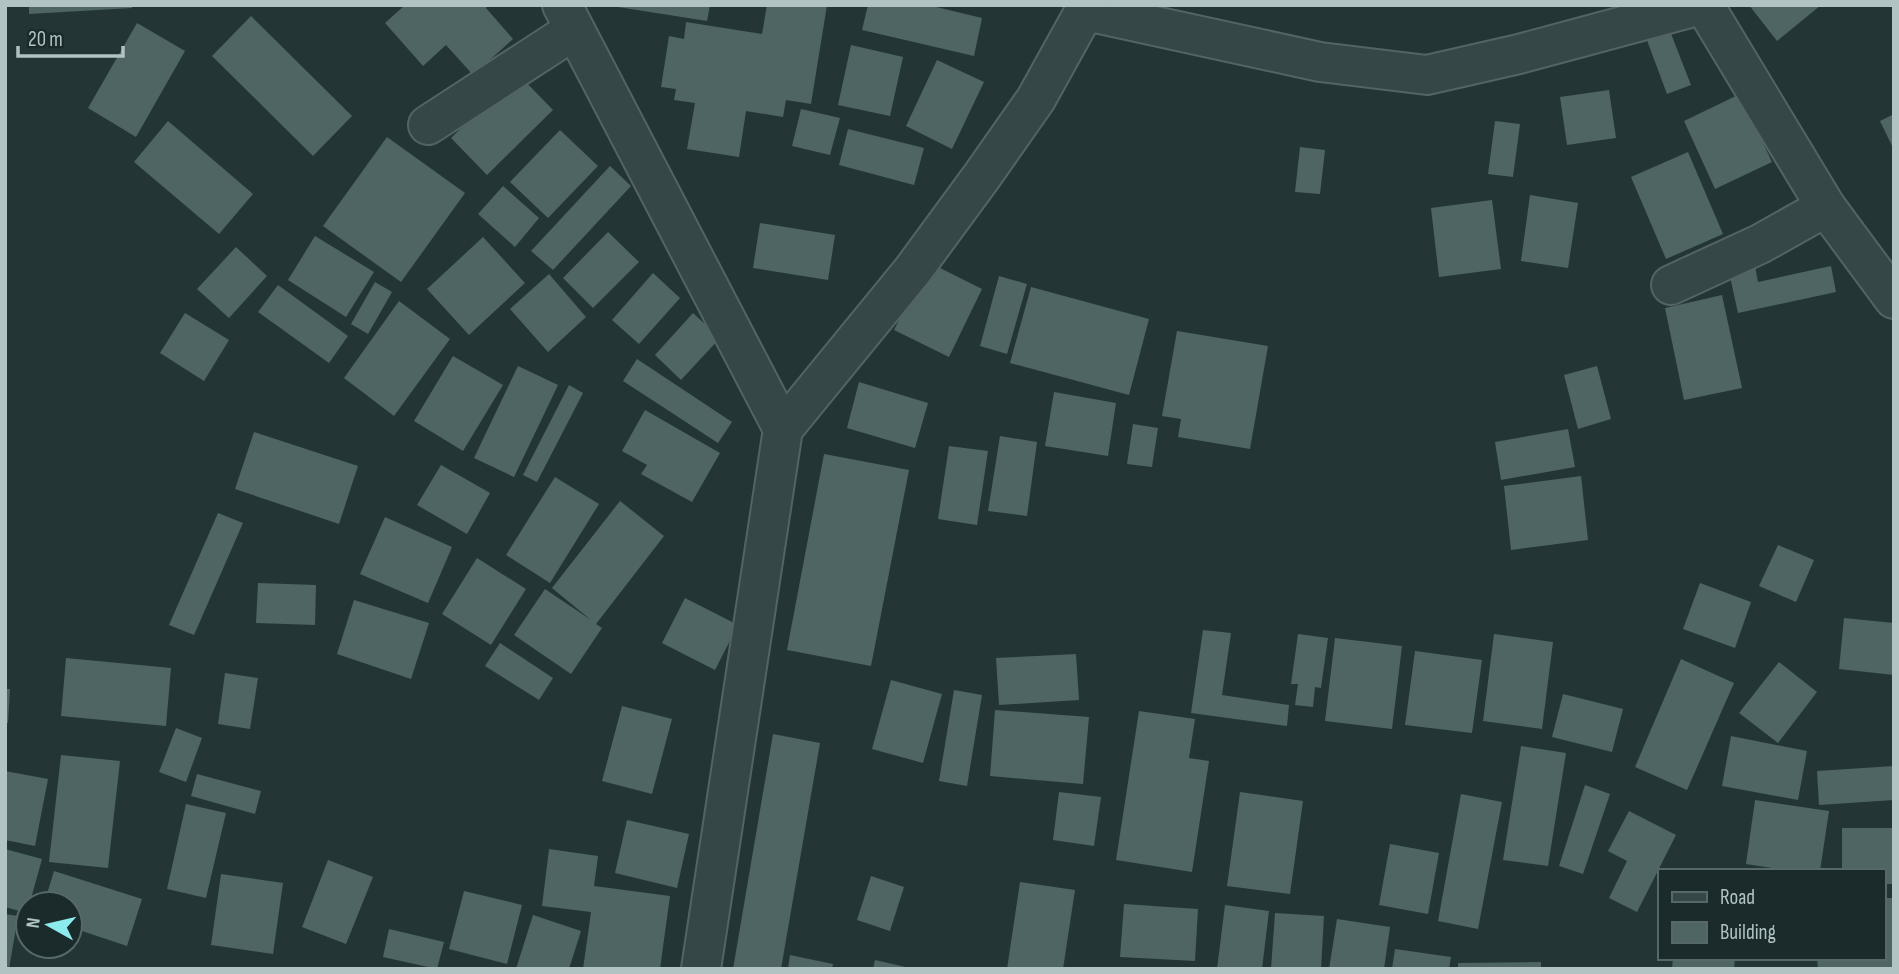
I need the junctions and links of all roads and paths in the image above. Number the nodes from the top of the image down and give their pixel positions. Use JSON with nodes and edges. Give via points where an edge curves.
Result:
{"nodes":[{"id":1,"x":1703,"y":5,"type":"edge"},
{"id":2,"x":1087,"y":8,"type":"edge"},
{"id":3,"x":568,"y":18,"type":"edge"},
{"id":4,"x":428,"y":125,"type":"dead end"},
{"id":5,"x":1826,"y":207,"type":"junction"},
{"id":6,"x":1671,"y":285,"type":"dead end"},
{"id":7,"x":1894,"y":299,"type":"edge"},
{"id":8,"x":783,"y":429,"type":"junction"},
{"id":9,"x":701,"y":969,"type":"edge"}],
"edges":[{"from":1,"to":2,"type":"street","via":[[1427,75],[1320,62]]},
{"from":1,"to":5,"type":"street"},
{"from":2,"to":8,"type":"street","via":[[1037,99],[982,176],[913,270]]},
{"from":3,"to":4,"type":"street"},
{"from":3,"to":8,"type":"street"},
{"from":5,"to":6,"type":"street"},
{"from":5,"to":7,"type":"street"},
{"from":8,"to":9,"type":"street"}]}
